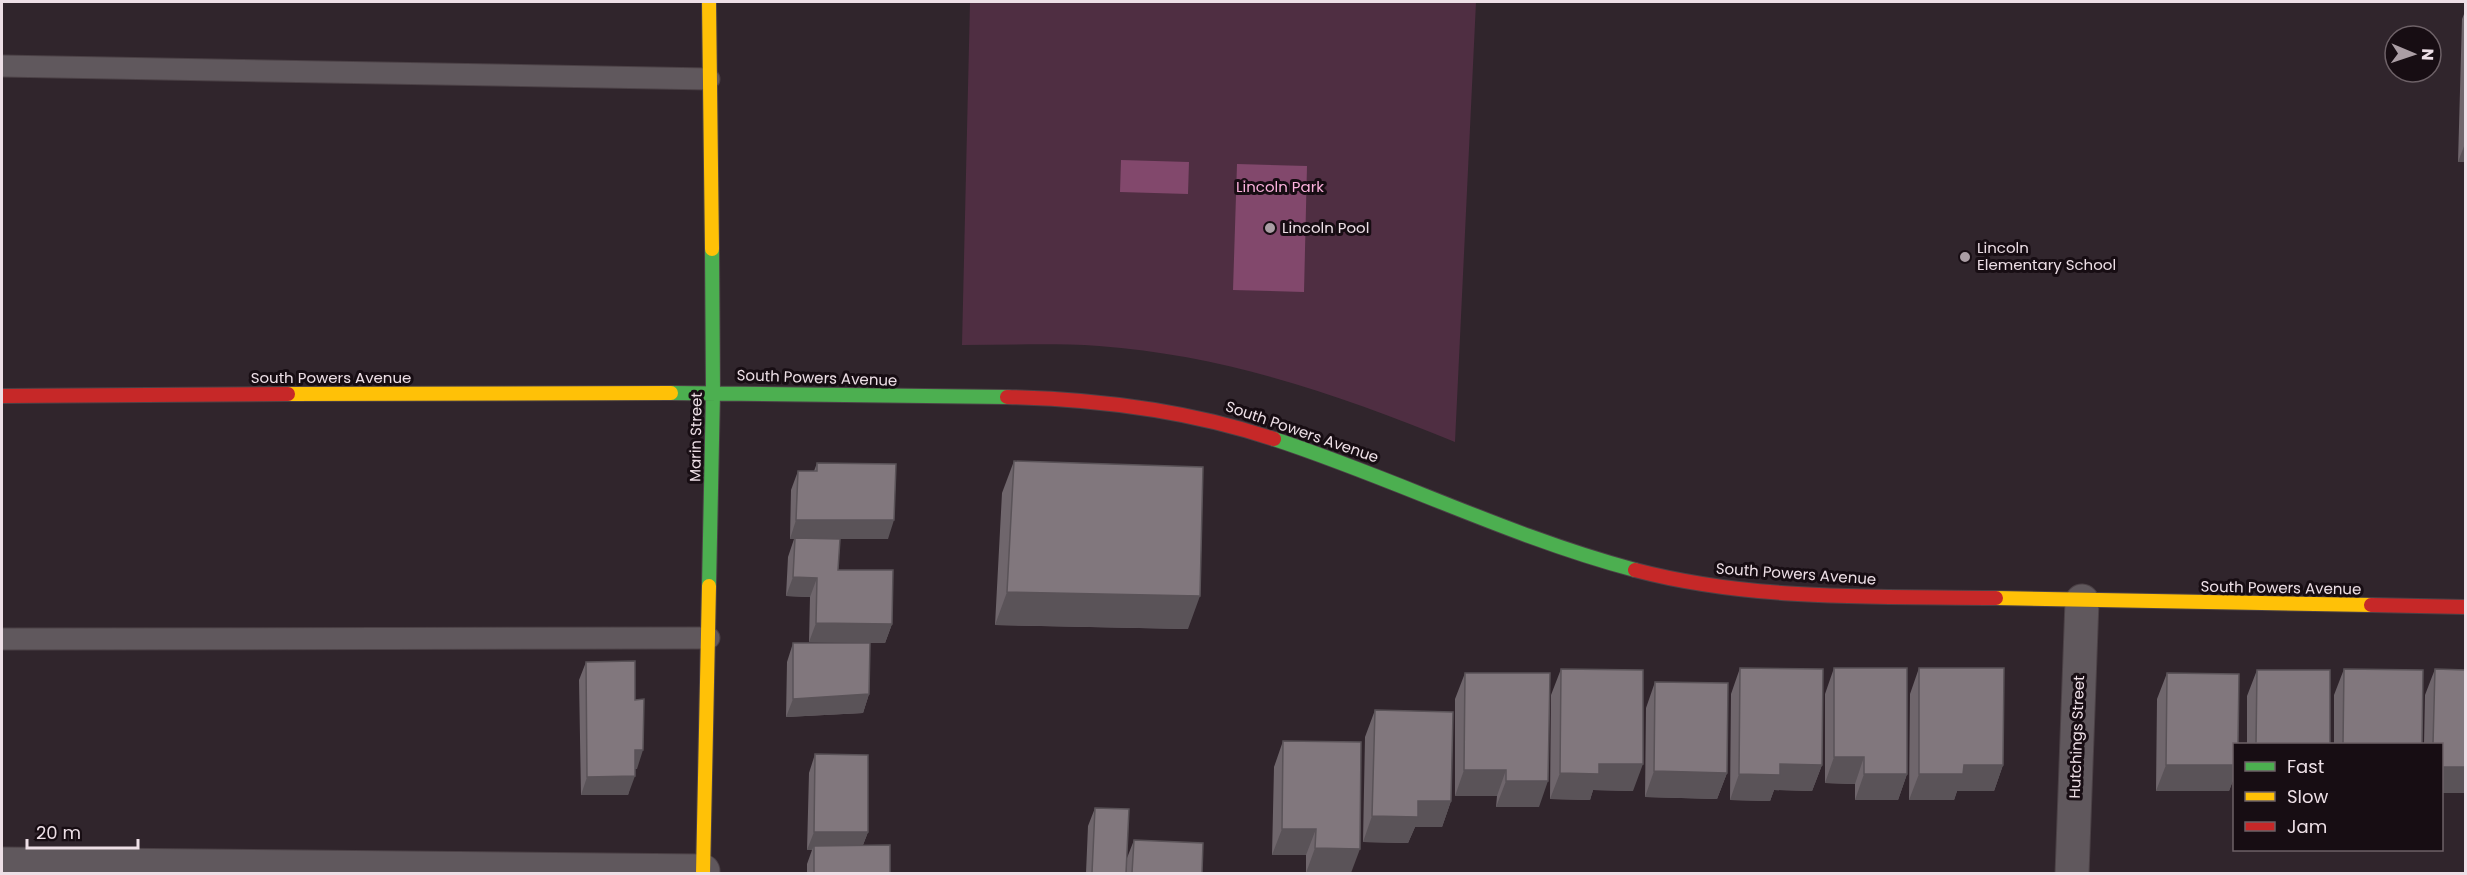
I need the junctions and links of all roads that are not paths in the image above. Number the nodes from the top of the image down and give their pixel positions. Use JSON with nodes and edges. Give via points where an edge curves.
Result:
{"nodes":[{"id":1,"x":709,"y":2,"type":"edge"},
{"id":2,"x":2,"y":66,"type":"edge"},
{"id":3,"x":709,"y":80,"type":"junction"},
{"id":4,"x":713,"y":392,"type":"junction"},
{"id":5,"x":2,"y":396,"type":"edge"},
{"id":6,"x":2082,"y":601,"type":"junction"},
{"id":7,"x":2466,"y":607,"type":"edge"},
{"id":8,"x":709,"y":638,"type":"junction"},
{"id":9,"x":2,"y":639,"type":"edge"},
{"id":10,"x":2,"y":864,"type":"edge"},
{"id":11,"x":703,"y":872,"type":"edge"},
{"id":12,"x":2072,"y":873,"type":"edge"}],
"edges":[{"from":1,"to":3,"type":"street","name":"Marin Street"},
{"from":2,"to":3,"type":"lane"},
{"from":3,"to":4,"type":"street","name":"Marin Street"},
{"from":4,"to":5,"type":"street","name":"South Powers Avenue"},
{"from":4,"to":6,"type":"street","name":"South Powers Avenue","via":[[1054,400],[1139,406],[1209,418],[1263,434],[1559,547],[1690,582],[1756,591]]},
{"from":4,"to":8,"type":"street","name":"Marin Street"},
{"from":6,"to":7,"type":"street","name":"South Powers Avenue"},
{"from":6,"to":12,"type":"street","name":"Hutchings Street"},
{"from":8,"to":9,"type":"lane"},
{"from":8,"to":11,"type":"street","name":"Marin Street"},
{"from":10,"to":11,"type":"street"}]}
